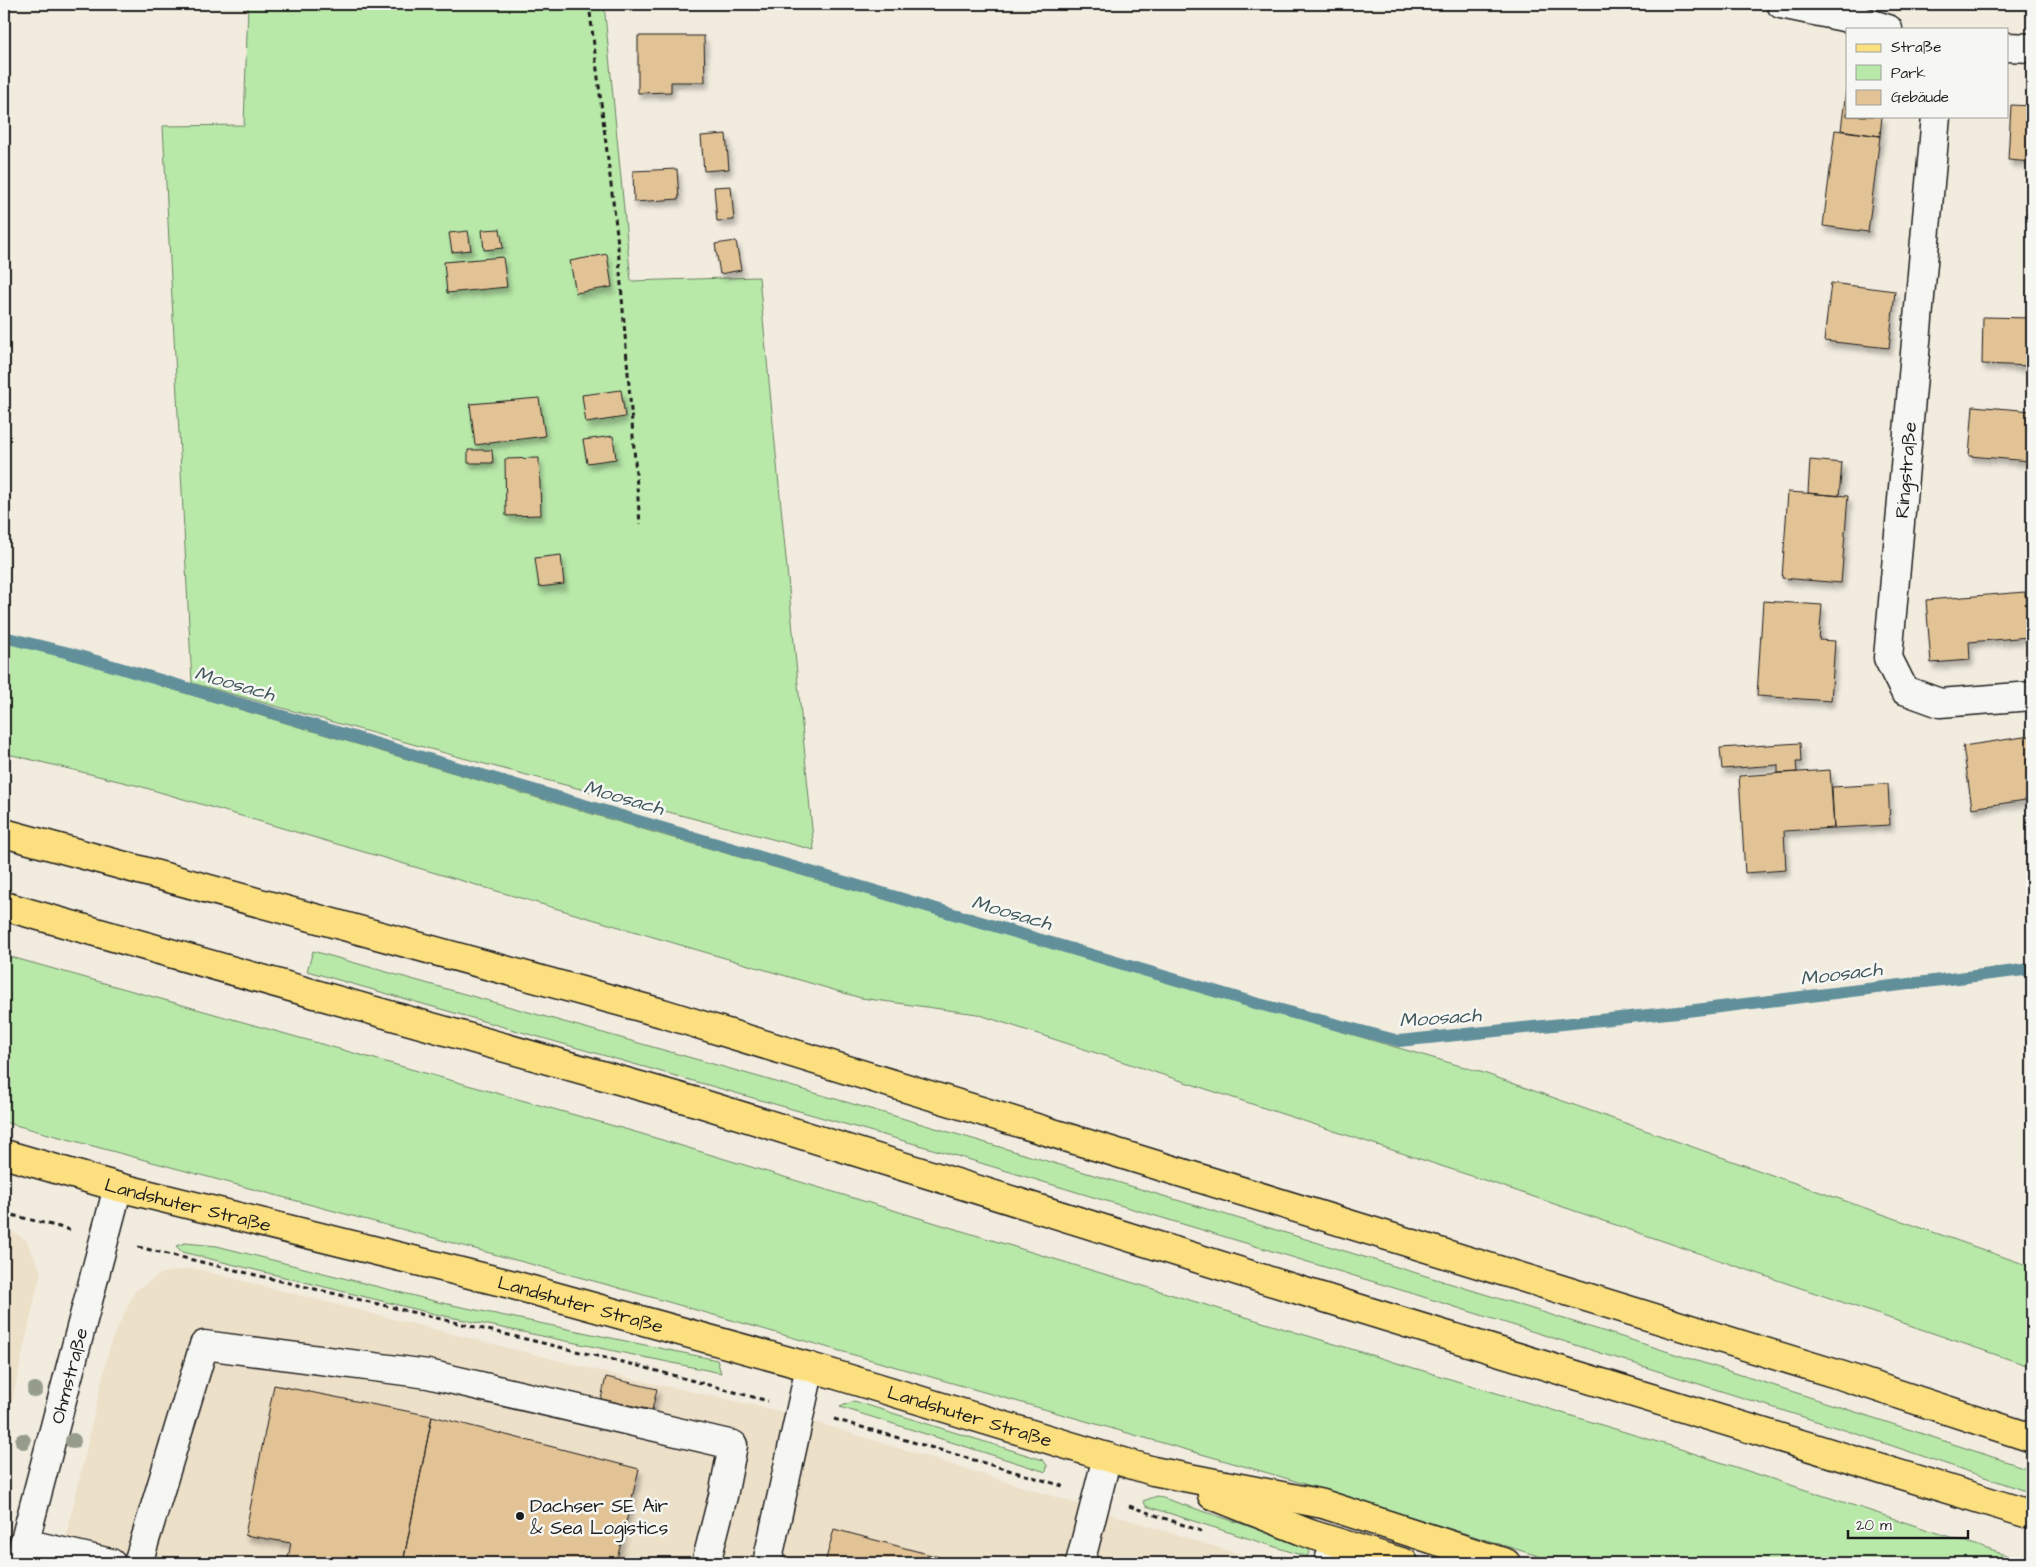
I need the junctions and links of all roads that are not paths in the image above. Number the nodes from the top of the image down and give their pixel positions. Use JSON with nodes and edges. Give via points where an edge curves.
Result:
{"nodes":[{"id":1,"x":1781,"y":4,"type":"edge"},
{"id":2,"x":1788,"y":4,"type":"edge"},
{"id":3,"x":1884,"y":28,"type":"edge"},
{"id":4,"x":2008,"y":47,"type":"edge"},
{"id":5,"x":2032,"y":48,"type":"edge"},
{"id":6,"x":1936,"y":118,"type":"edge"},
{"id":7,"x":2032,"y":696,"type":"edge"},
{"id":8,"x":4,"y":833,"type":"edge"},
{"id":9,"x":4,"y":906,"type":"edge"},
{"id":10,"x":4,"y":1154,"type":"edge"},
{"id":11,"x":118,"y":1187,"type":"junction"},
{"id":12,"x":810,"y":1367,"type":"junction"},
{"id":13,"x":2032,"y":1438,"type":"edge"},
{"id":14,"x":1107,"y":1457,"type":"junction"},
{"id":15,"x":1153,"y":1471,"type":"junction"},
{"id":16,"x":2032,"y":1515,"type":"edge"},
{"id":17,"x":21,"y":1553,"type":"edge"},
{"id":18,"x":1332,"y":1553,"type":"edge"},
{"id":19,"x":111,"y":1563,"type":"edge"},
{"id":20,"x":138,"y":1563,"type":"edge"},
{"id":21,"x":706,"y":1563,"type":"edge"},
{"id":22,"x":767,"y":1563,"type":"edge"},
{"id":23,"x":1080,"y":1563,"type":"edge"},
{"id":24,"x":1404,"y":1563,"type":"edge"},
{"id":25,"x":1506,"y":1563,"type":"edge"}],
"edges":[{"from":1,"to":2,"type":"street"},
{"from":2,"to":3,"type":"street"},
{"from":4,"to":5,"type":"street"},
{"from":6,"to":7,"type":"street","name":"Ringstraße","via":[[1888,658],[1904,690],[1940,703]]},
{"from":8,"to":13,"type":"main road","via":[[662,1013],[1834,1373]]},
{"from":9,"to":16,"type":"main road","via":[[700,1103]]},
{"from":10,"to":11,"type":"main road","name":"Landshuter Straße"},
{"from":11,"to":12,"type":"main road","name":"Landshuter Straße","via":[[510,1284]]},
{"from":11,"to":17,"type":"street","name":"Ohmstraße"},
{"from":12,"to":14,"type":"main road","name":"Landshuter Straße"},
{"from":12,"to":22,"type":"street"},
{"from":14,"to":15,"type":"main road","name":"Landshuter Straße"},
{"from":14,"to":23,"type":"street"},
{"from":15,"to":18,"type":"main road","name":"Landshuter Straße","via":[[1310,1534]]},
{"from":15,"to":25,"type":"main road","name":"Landshuter Straße","via":[[1323,1504]]},
{"from":17,"to":19,"type":"street"},
{"from":18,"to":24,"type":"main road","name":"Landshuter Straße"},
{"from":20,"to":21,"type":"street","via":[[204,1345],[428,1374],[733,1445]]}]}
